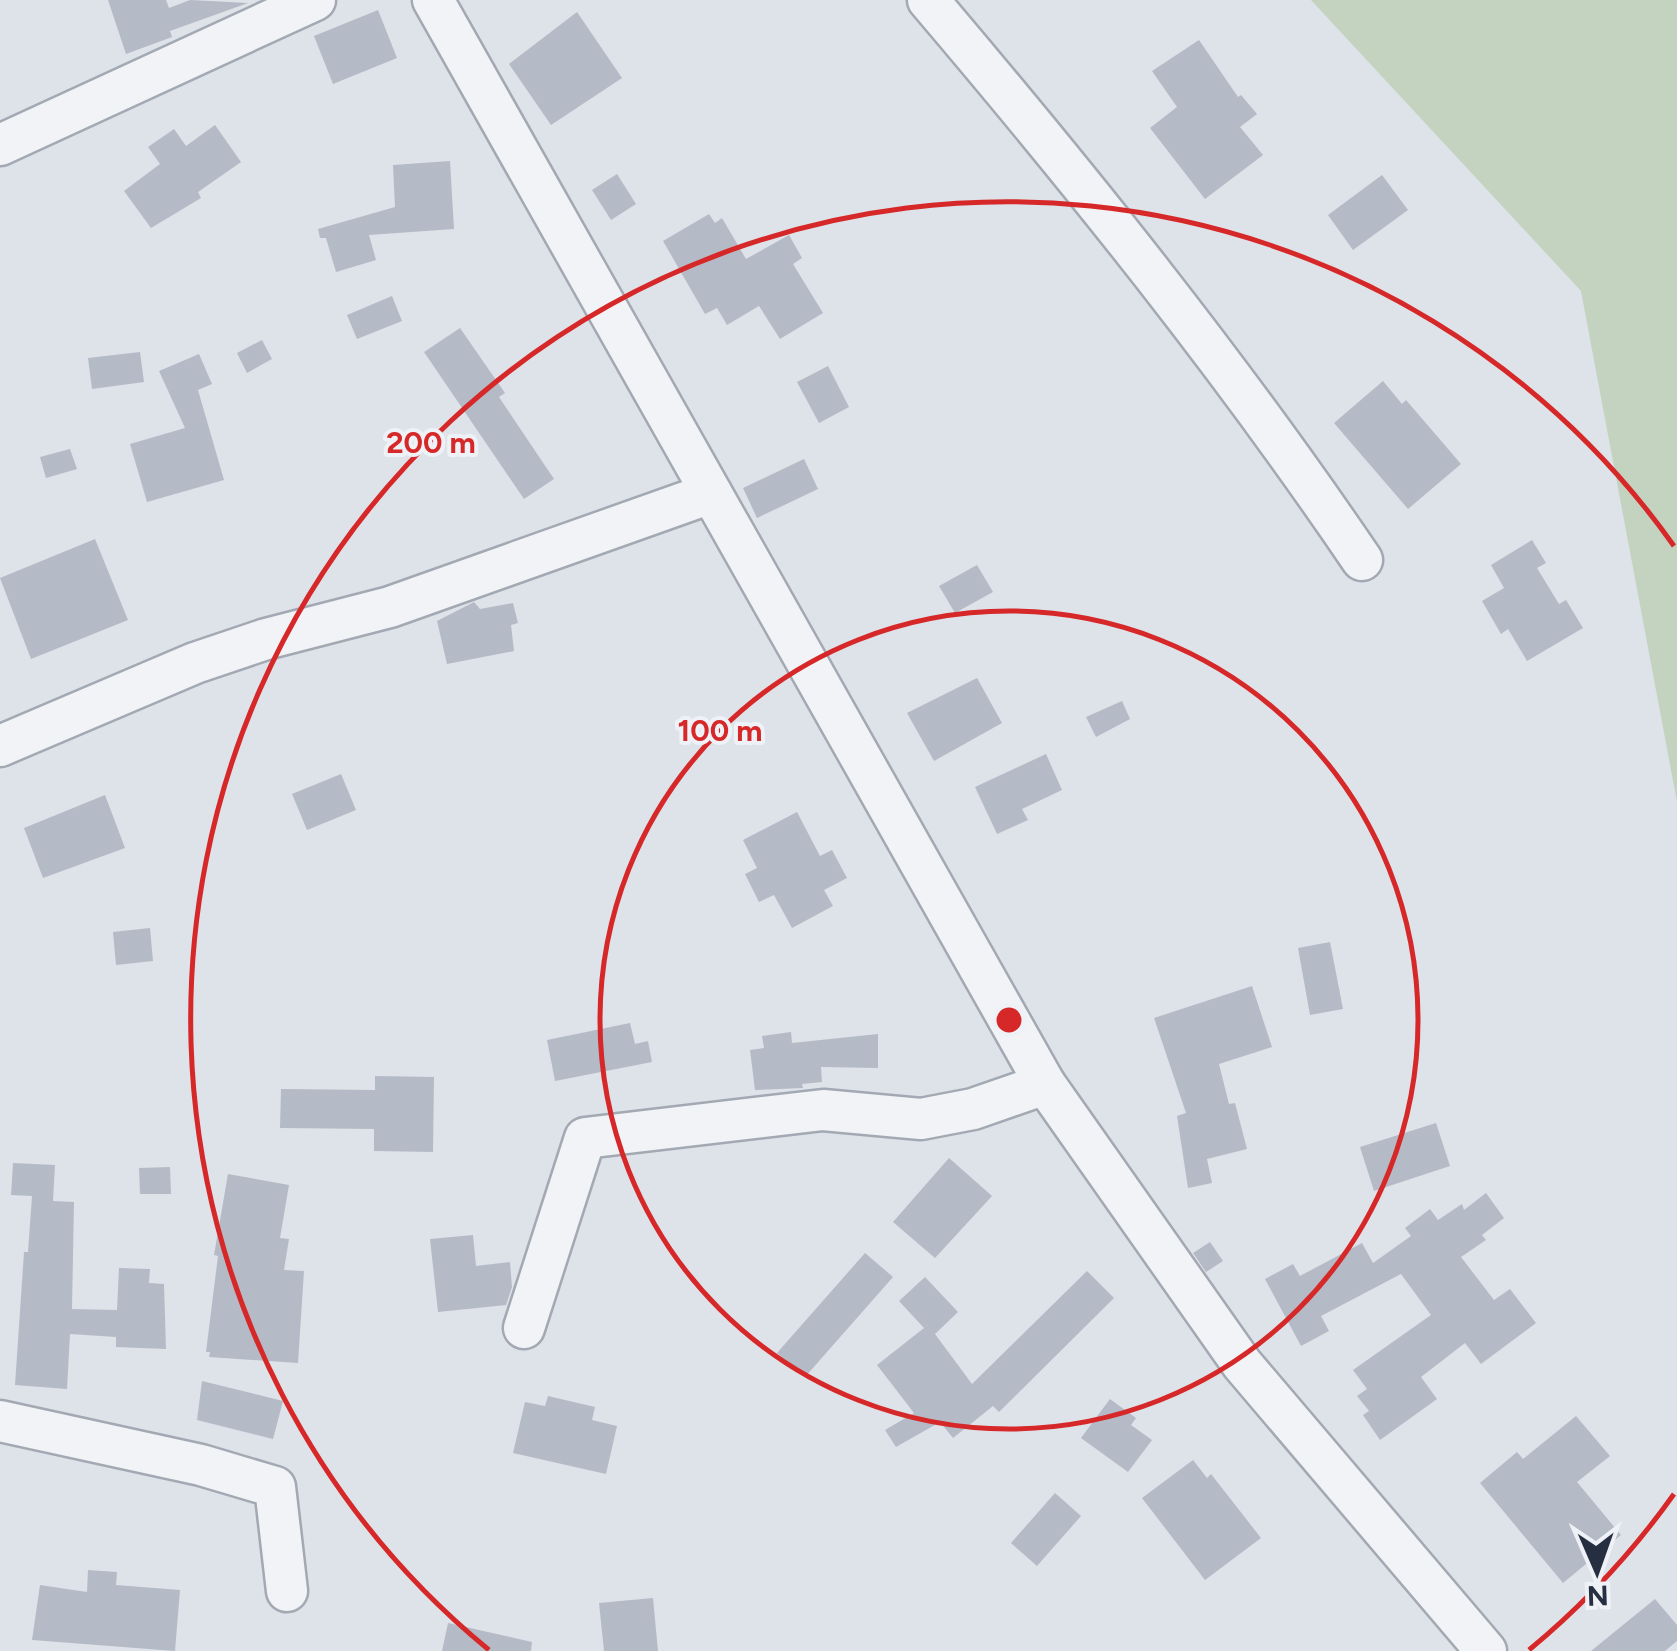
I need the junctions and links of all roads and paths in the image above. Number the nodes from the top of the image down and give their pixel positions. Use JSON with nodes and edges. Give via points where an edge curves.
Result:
{"nodes":[{"id":1,"x":315,"y":0,"type":"edge"},
{"id":2,"x":433,"y":0,"type":"edge"},
{"id":3,"x":928,"y":0,"type":"edge"},
{"id":4,"x":0,"y":145,"type":"edge"},
{"id":5,"x":711,"y":493,"type":"junction"},
{"id":6,"x":1362,"y":560,"type":"dead end"},
{"id":7,"x":0,"y":746,"type":"edge"},
{"id":8,"x":1045,"y":1084,"type":"junction"},
{"id":9,"x":524,"y":1328,"type":"dead end"},
{"id":10,"x":0,"y":1421,"type":"edge"},
{"id":11,"x":287,"y":1591,"type":"dead end"},
{"id":12,"x":1486,"y":1651,"type":"edge"}],
"edges":[{"from":1,"to":4,"type":"street"},
{"from":2,"to":5,"type":"street"},
{"from":3,"to":6,"type":"street","via":[[1277,435]]},
{"from":5,"to":7,"type":"street","via":[[390,607],[194,663]]},
{"from":5,"to":8,"type":"street"},
{"from":8,"to":9,"type":"street","via":[[921,1119],[823,1110],[585,1138]]},
{"from":8,"to":12,"type":"street","via":[[1242,1364]]},
{"from":10,"to":11,"type":"street","via":[[275,1487]]}]}
